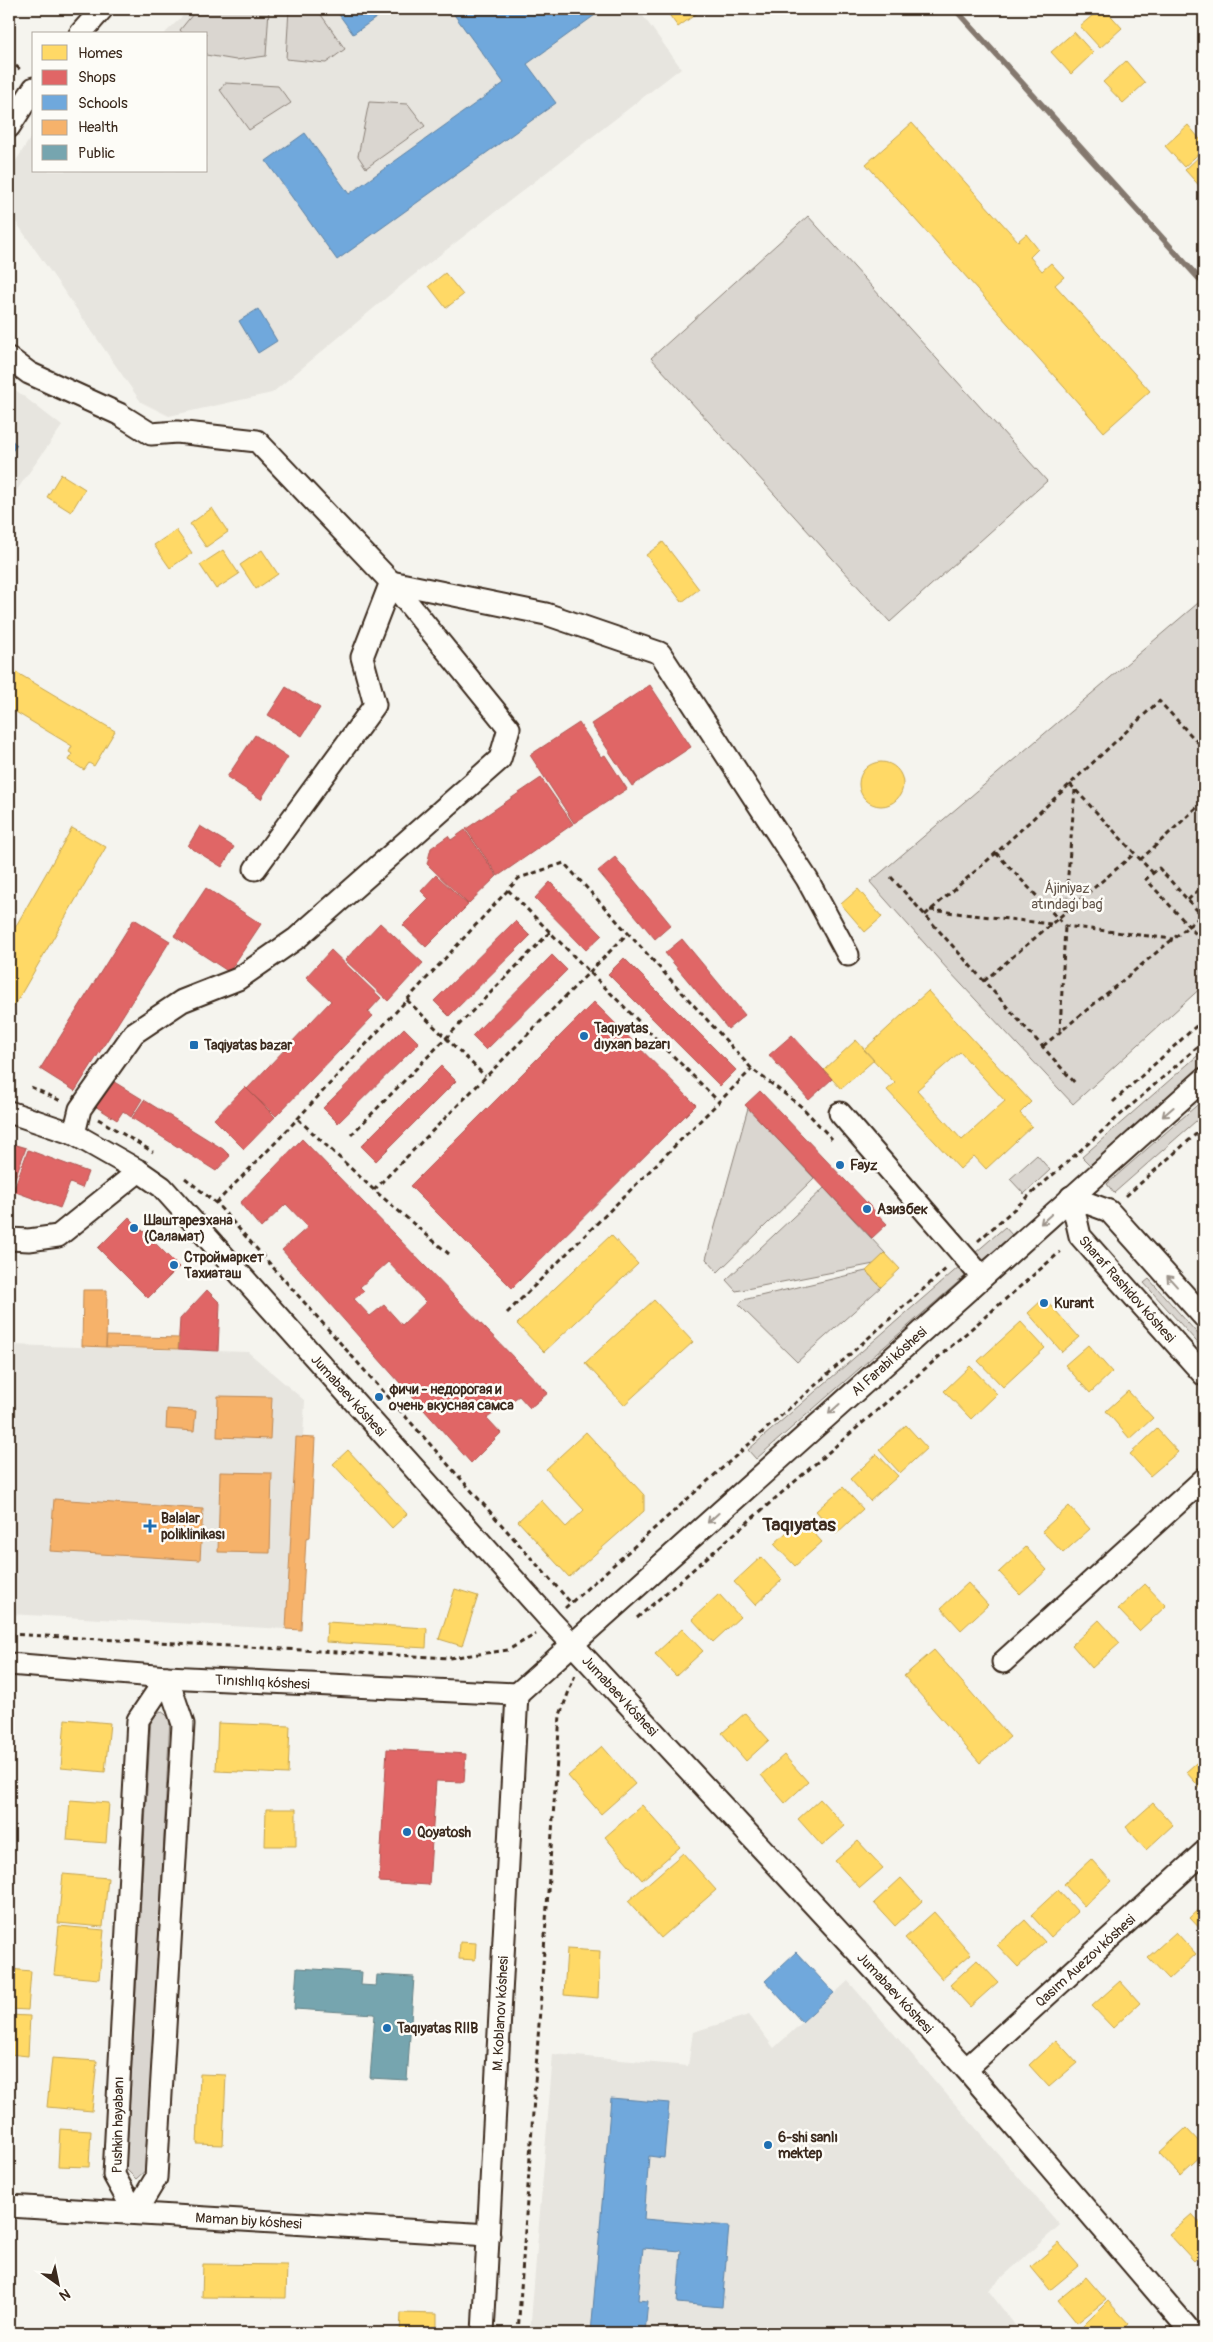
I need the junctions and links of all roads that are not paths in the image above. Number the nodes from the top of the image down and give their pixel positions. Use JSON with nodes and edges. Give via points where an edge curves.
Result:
{"nodes":[{"id":1,"x":102,"y":9,"type":"edge"},
{"id":2,"x":82,"y":32,"type":"edge"},
{"id":3,"x":32,"y":91,"type":"edge"},
{"id":4,"x":9,"y":127,"type":"edge"},
{"id":5,"x":9,"y":358,"type":"edge"},
{"id":6,"x":391,"y":582,"type":"junction"},
{"id":7,"x":255,"y":869,"type":"dead end"},
{"id":8,"x":848,"y":955,"type":"dead end"},
{"id":9,"x":1204,"y":1079,"type":"edge"},
{"id":10,"x":9,"y":1112,"type":"edge"},
{"id":11,"x":840,"y":1113,"type":"dead end"},
{"id":12,"x":74,"y":1134,"type":"junction"},
{"id":13,"x":139,"y":1171,"type":"junction"},
{"id":14,"x":1070,"y":1198,"type":"junction"},
{"id":15,"x":9,"y":1239,"type":"edge"},
{"id":16,"x":982,"y":1277,"type":"junction"},
{"id":17,"x":1204,"y":1317,"type":"edge"},
{"id":18,"x":1204,"y":1375,"type":"edge"},
{"id":19,"x":1204,"y":1479,"type":"edge"},
{"id":20,"x":572,"y":1643,"type":"junction"},
{"id":21,"x":1003,"y":1662,"type":"dead end"},
{"id":22,"x":9,"y":1664,"type":"edge"},
{"id":23,"x":167,"y":1677,"type":"junction"},
{"id":24,"x":517,"y":1694,"type":"junction"},
{"id":25,"x":1204,"y":1852,"type":"edge"},
{"id":26,"x":966,"y":2069,"type":"junction"},
{"id":27,"x":9,"y":2206,"type":"edge"},
{"id":28,"x":135,"y":2213,"type":"junction"},
{"id":29,"x":489,"y":2235,"type":"junction"},
{"id":30,"x":483,"y":2333,"type":"edge"},
{"id":31,"x":1192,"y":2333,"type":"edge"}],
"edges":[{"from":1,"to":2,"type":"street"},
{"from":3,"to":4,"type":"street"},
{"from":5,"to":6,"type":"street","via":[[28,372],[119,414],[151,434],[177,432],[257,441]]},
{"from":6,"to":7,"type":"street","via":[[362,657],[375,705]]},
{"from":6,"to":8,"type":"street","via":[[546,614],[660,652],[807,879]]},
{"from":6,"to":12,"type":"street","via":[[508,728],[500,759],[297,938],[238,979],[182,1001],[134,1033],[80,1109]]},
{"from":9,"to":14,"type":"street","name":"Al Farabi kóshesi","one_way":true},
{"from":10,"to":12,"type":"street","name":"Jumabaev kóshesi"},
{"from":11,"to":16,"type":"street"},
{"from":12,"to":13,"type":"street","name":"Jumabaev kóshesi"},
{"from":13,"to":15,"type":"street","via":[[58,1236]]},
{"from":13,"to":20,"type":"street","name":"Jumabaev kóshesi","via":[[162,1187]]},
{"from":14,"to":16,"type":"street","name":"Al Farabi kóshesi","one_way":true},
{"from":17,"to":14,"type":"street","one_way":true,"via":[[1108,1210]]},
{"from":14,"to":18,"type":"street","name":"Sharaf Rashidov kóshesi","via":[[1080,1236]]},
{"from":16,"to":20,"type":"street","name":"Al Farabi kóshesi","one_way":true},
{"from":19,"to":21,"type":"street"},
{"from":20,"to":24,"type":"street","name":"Al Farabi kóshesi"},
{"from":20,"to":26,"type":"street","name":"Jumabaev kóshesi"},
{"from":22,"to":23,"type":"street","name":"Tınıshlıq kóshesi"},
{"from":23,"to":24,"type":"street","name":"Tınıshlıq kóshesi"},
{"from":23,"to":28,"type":"street","via":[[183,1724],[156,2178]]},
{"from":23,"to":28,"type":"street","name":"Pushkin hayabanı","via":[[138,1720],[114,2175]]},
{"from":24,"to":29,"type":"street","name":"M. Koblanov kóshesi"},
{"from":25,"to":26,"type":"street","name":"Qasım Auezov kóshesi"},
{"from":26,"to":31,"type":"street","name":"Jumabaev kóshesi"},
{"from":27,"to":28,"type":"street","name":"Maman biy kóshesi"},
{"from":28,"to":29,"type":"street","name":"Maman biy kóshesi"},
{"from":29,"to":30,"type":"street","name":"M. Koblanov kóshesi"}]}
